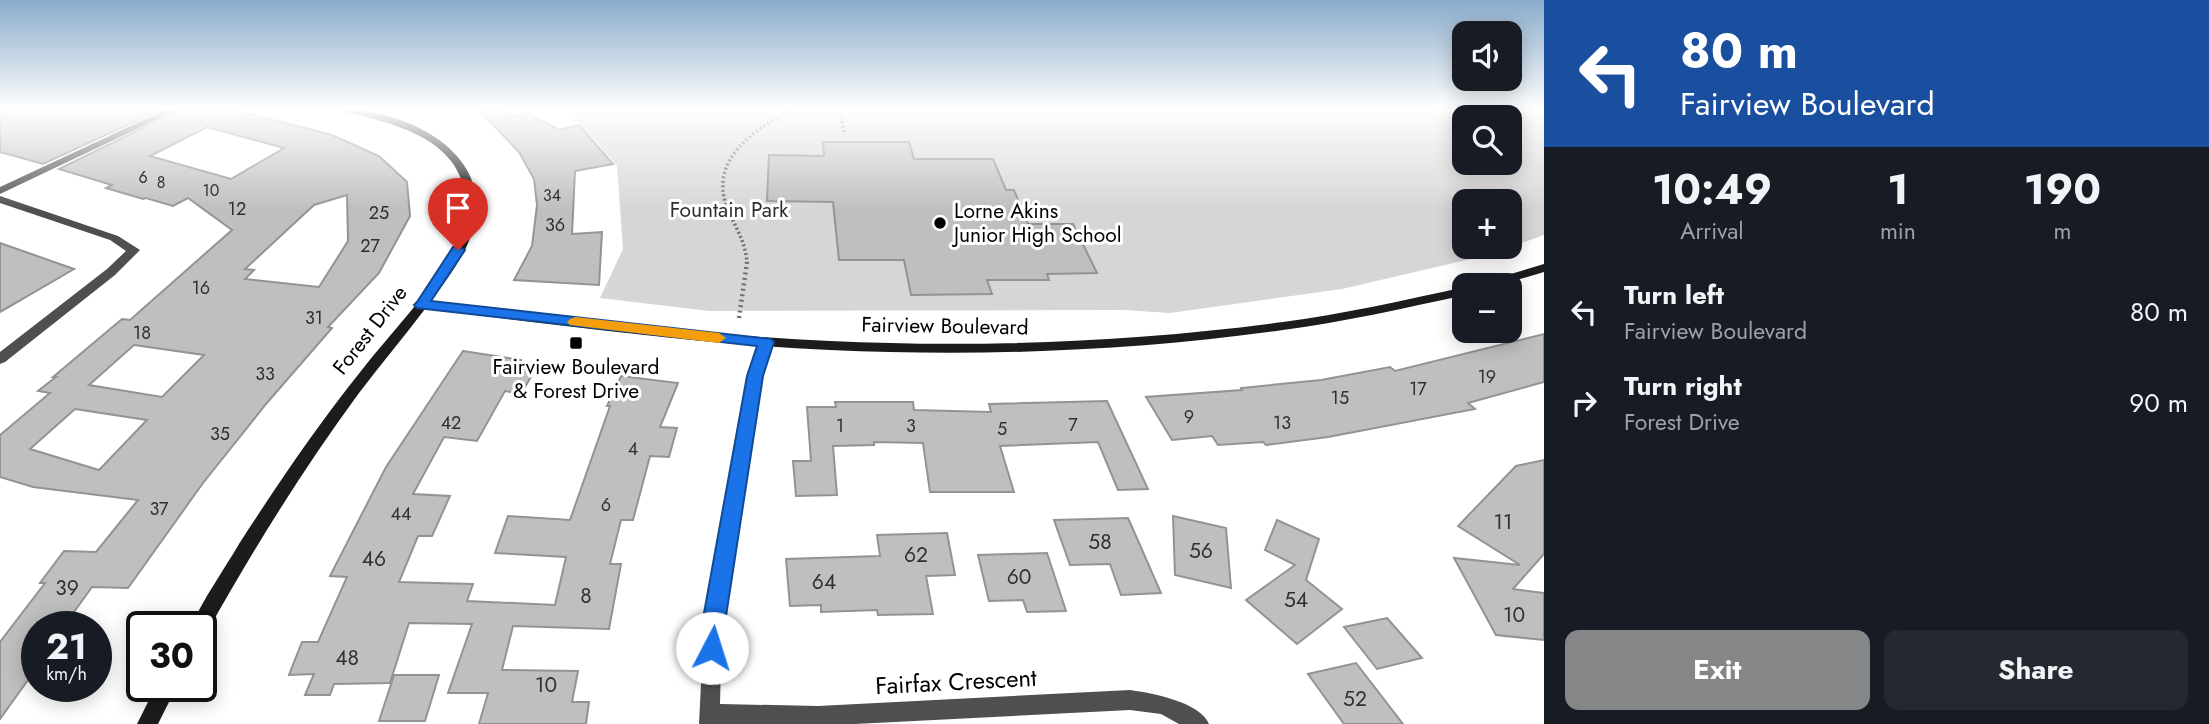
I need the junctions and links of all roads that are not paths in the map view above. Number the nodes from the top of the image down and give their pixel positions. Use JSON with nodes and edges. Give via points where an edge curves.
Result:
{"nodes":[{"id":1,"x":102,"y":143,"type":"edge"},
{"id":2,"x":437,"y":143,"type":"edge"},
{"id":3,"x":0,"y":191,"type":"edge"},
{"id":4,"x":0,"y":200,"type":"edge"},
{"id":5,"x":1544,"y":268,"type":"edge"},
{"id":6,"x":1522,"y":275,"type":"edge"},
{"id":7,"x":1452,"y":294,"type":"edge"},
{"id":8,"x":422,"y":305,"type":"junction"},
{"id":9,"x":766,"y":342,"type":"junction"},
{"id":10,"x":0,"y":359,"type":"edge"},
{"id":11,"x":209,"y":611,"type":"edge"},
{"id":12,"x":159,"y":702,"type":"edge"},
{"id":13,"x":709,"y":719,"type":"edge"},
{"id":14,"x":147,"y":724,"type":"edge"},
{"id":15,"x":1199,"y":724,"type":"edge"}],
"edges":[{"from":1,"to":3,"type":"street"},
{"from":2,"to":8,"type":"street","name":"Forest Drive","via":[[455,159],[469,184],[470,215],[458,250]]},
{"from":4,"to":10,"type":"street","via":[[114,238],[134,250]]},
{"from":5,"to":6,"type":"street"},
{"from":7,"to":9,"type":"street","name":"Fairview Boulevard","via":[[1355,315],[1196,337],[928,349]]},
{"from":8,"to":9,"type":"street","name":"Fairview Boulevard"},
{"from":8,"to":11,"type":"street","name":"Forest Drive","via":[[311,449]]},
{"from":9,"to":13,"type":"street","name":"Fairfax Crescent","via":[[755,376],[713,624]]},
{"from":12,"to":14,"type":"street"},
{"from":13,"to":15,"type":"street","name":"Fairfax Crescent","via":[[1130,700],[1164,705]]}]}
